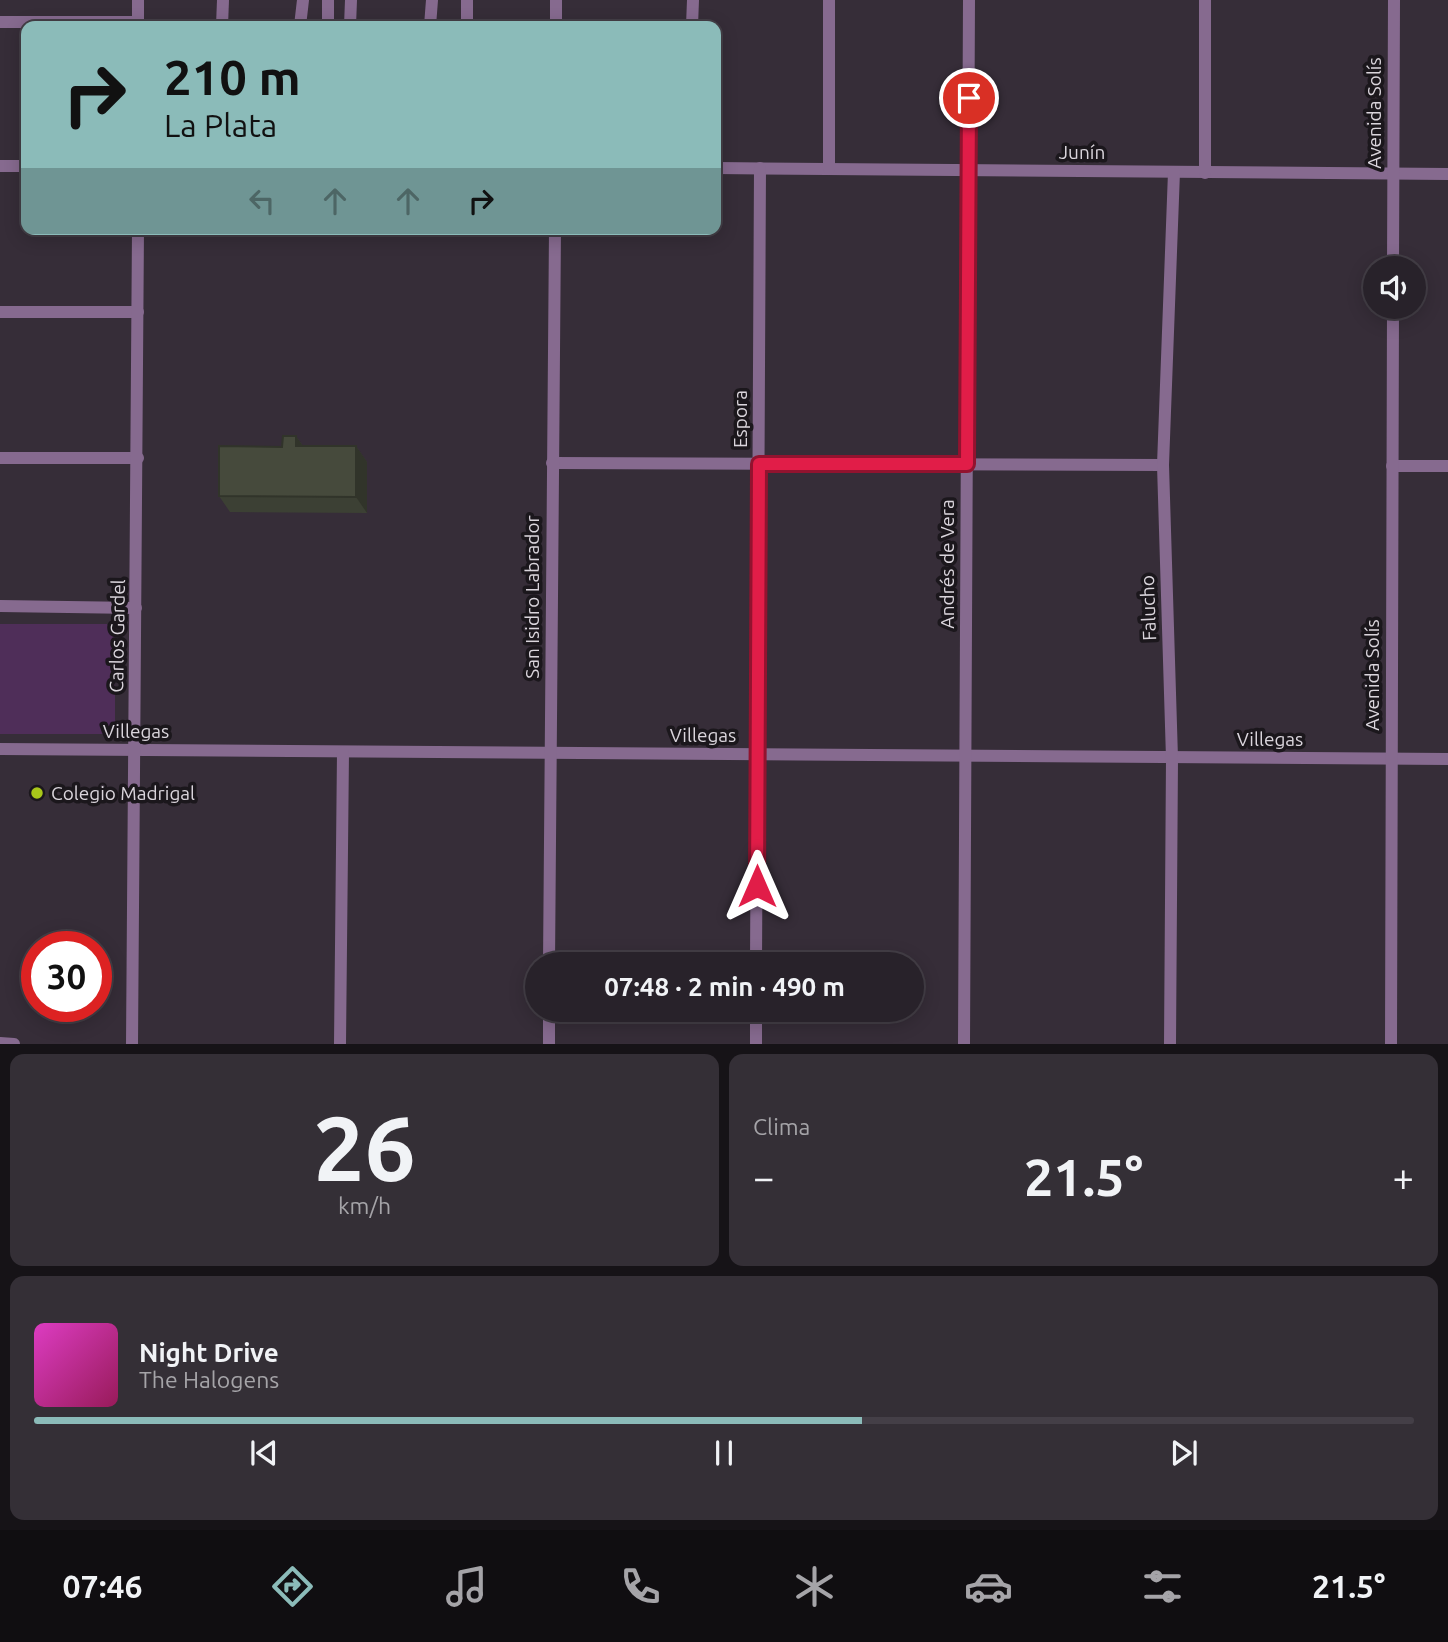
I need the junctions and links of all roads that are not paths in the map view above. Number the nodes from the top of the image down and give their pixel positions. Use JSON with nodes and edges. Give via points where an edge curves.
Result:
{"nodes":[{"id":1,"x":138,"y":0,"type":"edge"},
{"id":2,"x":223,"y":0,"type":"edge"},
{"id":3,"x":303,"y":0,"type":"edge"},
{"id":4,"x":328,"y":0,"type":"edge"},
{"id":5,"x":351,"y":0,"type":"edge"},
{"id":6,"x":432,"y":0,"type":"edge"},
{"id":7,"x":467,"y":0,"type":"edge"},
{"id":8,"x":556,"y":0,"type":"edge"},
{"id":9,"x":693,"y":0,"type":"edge"},
{"id":10,"x":829,"y":0,"type":"edge"},
{"id":11,"x":969,"y":0,"type":"edge"},
{"id":12,"x":1205,"y":0,"type":"edge"},
{"id":13,"x":1394,"y":0,"type":"edge"},
{"id":14,"x":138,"y":21,"type":"edge"},
{"id":15,"x":222,"y":21,"type":"edge"},
{"id":16,"x":301,"y":21,"type":"edge"},
{"id":17,"x":328,"y":21,"type":"edge"},
{"id":18,"x":351,"y":21,"type":"edge"},
{"id":19,"x":430,"y":21,"type":"edge"},
{"id":20,"x":467,"y":21,"type":"edge"},
{"id":21,"x":556,"y":21,"type":"edge"},
{"id":22,"x":692,"y":21,"type":"edge"},
{"id":23,"x":0,"y":22,"type":"edge"},
{"id":24,"x":21,"y":22,"type":"edge"},
{"id":25,"x":0,"y":166,"type":"edge"},
{"id":26,"x":21,"y":166,"type":"edge"},
{"id":27,"x":721,"y":168,"type":"edge"},
{"id":28,"x":760,"y":168,"type":"junction"},
{"id":29,"x":829,"y":169,"type":"junction"},
{"id":30,"x":968,"y":171,"type":"junction"},
{"id":31,"x":1174,"y":172,"type":"junction"},
{"id":32,"x":1205,"y":173,"type":"junction"},
{"id":33,"x":1393,"y":174,"type":"junction"},
{"id":34,"x":1448,"y":174,"type":"edge"},
{"id":35,"x":138,"y":235,"type":"edge"},
{"id":36,"x":555,"y":235,"type":"edge"},
{"id":37,"x":1393,"y":256,"type":"edge"},
{"id":38,"x":0,"y":312,"type":"edge"},
{"id":39,"x":138,"y":312,"type":"junction"},
{"id":40,"x":1393,"y":319,"type":"edge"},
{"id":41,"x":0,"y":458,"type":"edge"},
{"id":42,"x":138,"y":458,"type":"junction"},
{"id":43,"x":552,"y":463,"type":"junction"},
{"id":44,"x":759,"y":464,"type":"junction"},
{"id":45,"x":967,"y":464,"type":"junction"},
{"id":46,"x":1163,"y":465,"type":"junction"},
{"id":47,"x":1392,"y":466,"type":"junction"},
{"id":48,"x":1448,"y":466,"type":"edge"},
{"id":49,"x":0,"y":606,"type":"edge"},
{"id":50,"x":136,"y":608,"type":"junction"},
{"id":51,"x":0,"y":749,"type":"edge"},
{"id":52,"x":135,"y":750,"type":"junction"},
{"id":53,"x":343,"y":752,"type":"junction"},
{"id":54,"x":551,"y":754,"type":"junction"},
{"id":55,"x":757,"y":755,"type":"junction"},
{"id":56,"x":965,"y":757,"type":"junction"},
{"id":57,"x":1172,"y":758,"type":"junction"},
{"id":58,"x":1391,"y":759,"type":"junction"},
{"id":59,"x":1448,"y":759,"type":"edge"},
{"id":60,"x":549,"y":952,"type":"edge"},
{"id":61,"x":757,"y":952,"type":"edge"},
{"id":62,"x":549,"y":1022,"type":"edge"},
{"id":63,"x":756,"y":1022,"type":"edge"},
{"id":64,"x":0,"y":1043,"type":"edge"},
{"id":65,"x":13,"y":1044,"type":"edge"},
{"id":66,"x":132,"y":1044,"type":"edge"},
{"id":67,"x":340,"y":1044,"type":"edge"},
{"id":68,"x":549,"y":1044,"type":"edge"},
{"id":69,"x":756,"y":1044,"type":"edge"},
{"id":70,"x":964,"y":1044,"type":"edge"},
{"id":71,"x":1170,"y":1044,"type":"edge"},
{"id":72,"x":1391,"y":1044,"type":"edge"}],
"edges":[{"from":1,"to":14,"type":"street"},
{"from":2,"to":15,"type":"street"},
{"from":3,"to":16,"type":"street"},
{"from":4,"to":17,"type":"street"},
{"from":5,"to":18,"type":"street"},
{"from":6,"to":19,"type":"street"},
{"from":7,"to":20,"type":"street"},
{"from":8,"to":21,"type":"street"},
{"from":9,"to":22,"type":"street"},
{"from":10,"to":29,"type":"street"},
{"from":11,"to":30,"type":"street","name":"Andrés de Vera"},
{"from":12,"to":32,"type":"street"},
{"from":13,"to":33,"type":"street","name":"Avenida Solís"},
{"from":23,"to":24,"type":"street"},
{"from":25,"to":26,"type":"street"},
{"from":27,"to":28,"type":"street","name":"Junín"},
{"from":28,"to":29,"type":"street","name":"Junín"},
{"from":28,"to":44,"type":"street","name":"Espora"},
{"from":29,"to":30,"type":"street","name":"Junín"},
{"from":30,"to":31,"type":"street","name":"Junín"},
{"from":30,"to":45,"type":"street","name":"Andrés de Vera"},
{"from":31,"to":32,"type":"street","name":"Junín"},
{"from":31,"to":46,"type":"street","name":"Falucho"},
{"from":32,"to":33,"type":"street","name":"Junín"},
{"from":33,"to":34,"type":"street","name":"Junín"},
{"from":33,"to":37,"type":"street","name":"Avenida Solís"},
{"from":35,"to":39,"type":"street","name":"Carlos Gardel"},
{"from":36,"to":43,"type":"street","name":"San Isidro Labrador"},
{"from":38,"to":39,"type":"street"},
{"from":39,"to":42,"type":"street","name":"Carlos Gardel"},
{"from":40,"to":47,"type":"street","name":"Avenida Solís"},
{"from":41,"to":42,"type":"street"},
{"from":42,"to":50,"type":"street","name":"Carlos Gardel"},
{"from":43,"to":44,"type":"street"},
{"from":43,"to":54,"type":"street","name":"San Isidro Labrador"},
{"from":44,"to":45,"type":"street"},
{"from":44,"to":55,"type":"street","name":"Espora"},
{"from":45,"to":46,"type":"street"},
{"from":45,"to":56,"type":"street","name":"Andrés de Vera"},
{"from":46,"to":57,"type":"street","name":"Falucho"},
{"from":47,"to":48,"type":"street"},
{"from":47,"to":58,"type":"street","name":"Avenida Solís"},
{"from":49,"to":50,"type":"street"},
{"from":50,"to":52,"type":"street","name":"Carlos Gardel"},
{"from":51,"to":52,"type":"street","name":"Villegas"},
{"from":52,"to":53,"type":"street","name":"Villegas"},
{"from":52,"to":66,"type":"street","name":"Carlos Gardel"},
{"from":53,"to":54,"type":"street","name":"Villegas"},
{"from":53,"to":67,"type":"street"},
{"from":54,"to":55,"type":"street","name":"Villegas"},
{"from":54,"to":60,"type":"street","name":"San Isidro Labrador"},
{"from":55,"to":56,"type":"street","name":"Villegas"},
{"from":55,"to":61,"type":"street","name":"Espora"},
{"from":56,"to":57,"type":"street","name":"Villegas"},
{"from":56,"to":70,"type":"street","name":"Andrés de Vera"},
{"from":57,"to":58,"type":"street","name":"Villegas"},
{"from":57,"to":71,"type":"street","name":"Falucho"},
{"from":58,"to":59,"type":"street","name":"Villegas"},
{"from":58,"to":72,"type":"street","name":"Avenida Solís"},
{"from":62,"to":68,"type":"street"},
{"from":63,"to":69,"type":"street"},
{"from":64,"to":65,"type":"street"}]}
